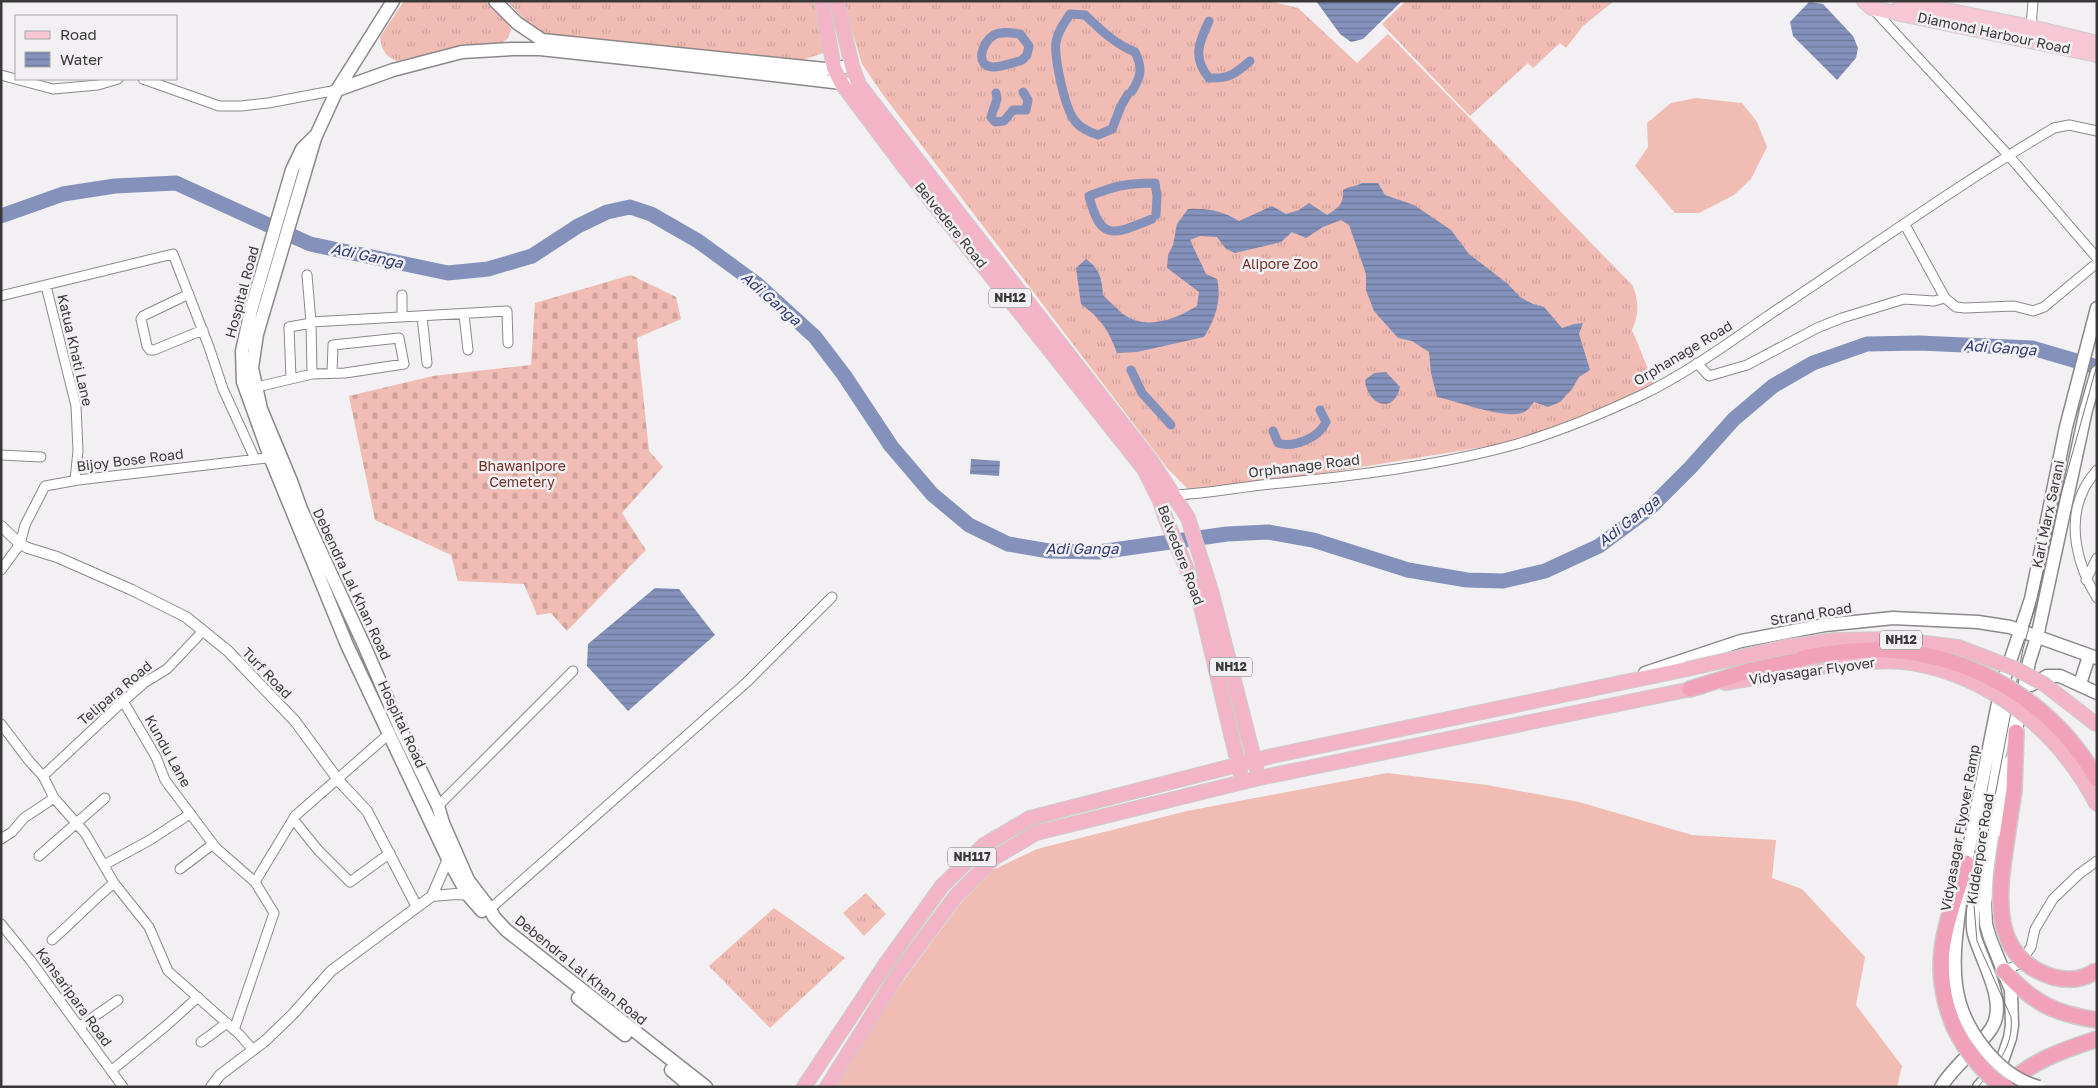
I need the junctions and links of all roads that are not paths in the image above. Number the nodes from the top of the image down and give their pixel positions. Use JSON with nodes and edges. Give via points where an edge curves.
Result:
{"nodes":[{"id":1,"x":393,"y":1,"type":"edge"},
{"id":2,"x":494,"y":1,"type":"edge"},
{"id":3,"x":822,"y":1,"type":"edge"},
{"id":4,"x":837,"y":1,"type":"edge"},
{"id":5,"x":1900,"y":1,"type":"edge"},
{"id":6,"x":2032,"y":1,"type":"edge"},
{"id":7,"x":1870,"y":3,"type":"edge"},
{"id":8,"x":1946,"y":5,"type":"edge"},
{"id":9,"x":517,"y":22,"type":"junction"},
{"id":10,"x":2031,"y":27,"type":"junction"},
{"id":11,"x":2097,"y":43,"type":"edge"},
{"id":12,"x":541,"y":44,"type":"junction"},
{"id":13,"x":512,"y":49,"type":"junction"},
{"id":14,"x":2097,"y":55,"type":"edge"},
{"id":15,"x":852,"y":66,"type":"junction"},
{"id":16,"x":834,"y":68,"type":"junction"},
{"id":17,"x":1,"y":75,"type":"edge"},
{"id":18,"x":15,"y":79,"type":"edge"},
{"id":19,"x":20,"y":80,"type":"edge"},
{"id":20,"x":115,"y":80,"type":"edge"},
{"id":21,"x":146,"y":80,"type":"edge"},
{"id":22,"x":842,"y":84,"type":"junction"},
{"id":23,"x":859,"y":85,"type":"junction"},
{"id":24,"x":337,"y":90,"type":"junction"},
{"id":25,"x":2097,"y":131,"type":"edge"},
{"id":26,"x":317,"y":134,"type":"junction"},
{"id":27,"x":2009,"y":156,"type":"junction"},
{"id":28,"x":1905,"y":225,"type":"junction"},
{"id":29,"x":2097,"y":258,"type":"edge"},
{"id":30,"x":2097,"y":263,"type":"edge"},
{"id":31,"x":307,"y":275,"type":"dead end"},
{"id":32,"x":46,"y":286,"type":"junction"},
{"id":33,"x":189,"y":294,"type":"junction"},
{"id":34,"x":402,"y":295,"type":"dead end"},
{"id":35,"x":1,"y":296,"type":"edge"},
{"id":36,"x":1945,"y":298,"type":"junction"},
{"id":37,"x":2097,"y":308,"type":"edge"},
{"id":38,"x":464,"y":314,"type":"junction"},
{"id":39,"x":422,"y":316,"type":"junction"},
{"id":40,"x":402,"y":317,"type":"junction"},
{"id":41,"x":311,"y":322,"type":"junction"},
{"id":42,"x":203,"y":330,"type":"junction"},
{"id":43,"x":508,"y":343,"type":"dead end"},
{"id":44,"x":468,"y":350,"type":"dead end"},
{"id":45,"x":427,"y":363,"type":"dead end"},
{"id":46,"x":1698,"y":363,"type":"junction"},
{"id":47,"x":2097,"y":372,"type":"edge"},
{"id":48,"x":332,"y":373,"type":"junction"},
{"id":49,"x":312,"y":374,"type":"junction"},
{"id":50,"x":292,"y":378,"type":"junction"},
{"id":51,"x":256,"y":387,"type":"junction"},
{"id":52,"x":2086,"y":410,"type":"junction"},
{"id":53,"x":2066,"y":428,"type":"junction"},
{"id":54,"x":1,"y":454,"type":"edge"},
{"id":55,"x":41,"y":457,"type":"dead end"},
{"id":56,"x":276,"y":457,"type":"junction"},
{"id":57,"x":255,"y":459,"type":"junction"},
{"id":58,"x":2097,"y":470,"type":"edge"},
{"id":59,"x":75,"y":480,"type":"junction"},
{"id":60,"x":1174,"y":495,"type":"junction"},
{"id":61,"x":1,"y":526,"type":"edge"},
{"id":62,"x":20,"y":544,"type":"junction"},
{"id":63,"x":2097,"y":558,"type":"edge"},
{"id":64,"x":1,"y":570,"type":"edge"},
{"id":65,"x":2086,"y":580,"type":"junction"},
{"id":66,"x":832,"y":596,"type":"dead end"},
{"id":67,"x":2097,"y":598,"type":"edge"},
{"id":68,"x":203,"y":631,"type":"junction"},
{"id":69,"x":2020,"y":631,"type":"junction"},
{"id":70,"x":2037,"y":637,"type":"junction"},
{"id":71,"x":2093,"y":657,"type":"edge"},
{"id":72,"x":2029,"y":662,"type":"joint"},
{"id":73,"x":573,"y":671,"type":"dead end"},
{"id":74,"x":2080,"y":684,"type":"junction"},
{"id":75,"x":1596,"y":688,"type":"junction"},
{"id":76,"x":1690,"y":689,"type":"junction"},
{"id":77,"x":2024,"y":691,"type":"junction"},
{"id":78,"x":2097,"y":693,"type":"edge"},
{"id":79,"x":123,"y":701,"type":"junction"},
{"id":80,"x":1,"y":724,"type":"edge"},
{"id":81,"x":2097,"y":725,"type":"edge"},
{"id":82,"x":2016,"y":732,"type":"junction"},
{"id":83,"x":390,"y":733,"type":"junction"},
{"id":84,"x":1255,"y":760,"type":"junction"},
{"id":85,"x":1238,"y":763,"type":"junction"},
{"id":86,"x":43,"y":776,"type":"junction"},
{"id":87,"x":1259,"y":778,"type":"junction"},
{"id":88,"x":337,"y":779,"type":"junction"},
{"id":89,"x":2097,"y":779,"type":"edge"},
{"id":90,"x":1242,"y":782,"type":"junction"},
{"id":91,"x":54,"y":798,"type":"junction"},
{"id":92,"x":105,"y":798,"type":"dead end"},
{"id":93,"x":2097,"y":804,"type":"edge"},
{"id":94,"x":438,"y":806,"type":"junction"},
{"id":95,"x":190,"y":814,"type":"junction"},
{"id":96,"x":293,"y":819,"type":"junction"},
{"id":97,"x":76,"y":823,"type":"junction"},
{"id":98,"x":1,"y":839,"type":"edge"},
{"id":99,"x":213,"y":844,"type":"junction"},
{"id":100,"x":390,"y":853,"type":"junction"},
{"id":101,"x":39,"y":856,"type":"dead end"},
{"id":102,"x":452,"y":856,"type":"junction"},
{"id":103,"x":2097,"y":861,"type":"edge"},
{"id":104,"x":1966,"y":863,"type":"junction"},
{"id":105,"x":104,"y":865,"type":"junction"},
{"id":106,"x":180,"y":869,"type":"dead end"},
{"id":107,"x":255,"y":882,"type":"junction"},
{"id":108,"x":114,"y":883,"type":"junction"},
{"id":109,"x":473,"y":894,"type":"junction"},
{"id":110,"x":432,"y":896,"type":"junction"},
{"id":111,"x":417,"y":907,"type":"junction"},
{"id":112,"x":490,"y":908,"type":"junction"},
{"id":113,"x":1,"y":924,"type":"edge"},
{"id":114,"x":52,"y":940,"type":"dead end"},
{"id":115,"x":885,"y":966,"type":"junction"},
{"id":116,"x":2097,"y":970,"type":"edge"},
{"id":117,"x":2004,"y":971,"type":"junction"},
{"id":118,"x":898,"y":974,"type":"junction"},
{"id":119,"x":198,"y":997,"type":"junction"},
{"id":120,"x":118,"y":1000,"type":"dead end"},
{"id":121,"x":1998,"y":1008,"type":"junction"},
{"id":122,"x":2012,"y":1008,"type":"junction"},
{"id":123,"x":2097,"y":1020,"type":"edge"},
{"id":124,"x":227,"y":1023,"type":"junction"},
{"id":125,"x":79,"y":1027,"type":"junction"},
{"id":126,"x":234,"y":1030,"type":"junction"},
{"id":127,"x":2097,"y":1039,"type":"edge"},
{"id":128,"x":201,"y":1042,"type":"dead end"},
{"id":129,"x":253,"y":1050,"type":"junction"},
{"id":130,"x":111,"y":1071,"type":"junction"},
{"id":131,"x":123,"y":1087,"type":"edge"},
{"id":132,"x":211,"y":1087,"type":"edge"},
{"id":133,"x":691,"y":1087,"type":"edge"},
{"id":134,"x":706,"y":1087,"type":"edge"},
{"id":135,"x":804,"y":1087,"type":"edge"},
{"id":136,"x":827,"y":1087,"type":"edge"},
{"id":137,"x":1941,"y":1087,"type":"edge"},
{"id":138,"x":1979,"y":1087,"type":"edge"},
{"id":139,"x":2005,"y":1087,"type":"edge"},
{"id":140,"x":2039,"y":1087,"type":"edge"}],
"edges":[{"from":1,"to":24,"type":"main road","name":"Debendra Lal Khan Road"},
{"from":2,"to":9,"type":"main road"},
{"from":3,"to":16,"type":"highway","number":"NH12"},
{"from":4,"to":15,"type":"highway","name":"Belvedere Road","number":"NH12"},
{"from":5,"to":8,"type":"main road","name":"Diamond Harbour Road"},
{"from":6,"to":10,"type":"street"},
{"from":7,"to":14,"type":"main road","name":"Diamond Harbour Road"},
{"from":7,"to":27,"type":"street"},
{"from":8,"to":10,"type":"main road","name":"Diamond Harbour Road"},
{"from":9,"to":12,"type":"main road"},
{"from":9,"to":13,"type":"main road","via":[[521,36]]},
{"from":10,"to":11,"type":"main road","name":"Diamond Harbour Road"},
{"from":12,"to":13,"type":"main road"},
{"from":12,"to":16,"type":"main road"},
{"from":12,"to":22,"type":"main road"},
{"from":13,"to":24,"type":"main road","via":[[462,52],[394,70]]},
{"from":15,"to":16,"type":"main road"},
{"from":15,"to":23,"type":"highway","name":"Belvedere Road","number":"NH12"},
{"from":16,"to":22,"type":"highway","name":"Belvedere Road","number":"NH12"},
{"from":17,"to":18,"type":"street"},
{"from":19,"to":20,"type":"street","via":[[53,89],[98,85]]},
{"from":21,"to":24,"type":"street","via":[[219,106],[268,103]]},
{"from":22,"to":23,"type":"main road"},
{"from":22,"to":85,"type":"highway","name":"Belvedere Road","number":"NH12","via":[[1144,469],[1199,598]]},
{"from":23,"to":60,"type":"highway","name":"Belvedere Road","number":"NH12","via":[[1152,462]]},
{"from":24,"to":26,"type":"main road","name":"Debendra Lal Khan Road"},
{"from":25,"to":27,"type":"street","name":"Orphanage Road","via":[[2069,125],[2054,128]]},
{"from":26,"to":51,"type":"main road","name":"Debendra Lal Khan Road","via":[[260,322],[252,368]]},
{"from":26,"to":56,"type":"main road","name":"Hospital Road","via":[[302,148],[292,170],[242,351],[243,382]]},
{"from":27,"to":28,"type":"street","name":"Orphanage Road"},
{"from":27,"to":29,"type":"street"},
{"from":28,"to":36,"type":"street"},
{"from":28,"to":46,"type":"street","name":"Orphanage Road"},
{"from":30,"to":36,"type":"street","via":[[2044,307],[2033,311],[2014,306],[1956,307]]},
{"from":31,"to":41,"type":"street"},
{"from":32,"to":33,"type":"street","via":[[173,254]]},
{"from":32,"to":35,"type":"street"},
{"from":32,"to":59,"type":"street","name":"Katua Khati Lane","via":[[76,406],[78,451]]},
{"from":33,"to":42,"type":"street"},
{"from":33,"to":42,"type":"street","via":[[143,316],[147,346],[154,350]]},
{"from":34,"to":40,"type":"street"},
{"from":36,"to":46,"type":"street","via":[[1934,301],[1904,299],[1842,318],[1747,365],[1709,376]]},
{"from":37,"to":53,"type":"main road"},
{"from":38,"to":39,"type":"street"},
{"from":38,"to":43,"type":"street","via":[[507,311]]},
{"from":38,"to":44,"type":"street"},
{"from":39,"to":40,"type":"street"},
{"from":39,"to":45,"type":"street"},
{"from":40,"to":41,"type":"street"},
{"from":41,"to":49,"type":"street"},
{"from":41,"to":50,"type":"street","via":[[289,327]]},
{"from":42,"to":57,"type":"street","via":[[223,389]]},
{"from":46,"to":60,"type":"street","name":"Orphanage Road","via":[[1645,394],[1520,443],[1339,477]]},
{"from":47,"to":52,"type":"main road","name":"Karl Marx Sarani"},
{"from":48,"to":48,"type":"street","via":[[404,364],[399,338],[333,345]]},
{"from":48,"to":49,"type":"street"},
{"from":49,"to":50,"type":"street"},
{"from":50,"to":51,"type":"street"},
{"from":51,"to":56,"type":"main road","name":"Debendra Lal Khan Road"},
{"from":52,"to":53,"type":"main road"},
{"from":52,"to":70,"type":"main road","name":"Karl Marx Sarani"},
{"from":53,"to":69,"type":"main road","via":[[2031,599]]},
{"from":54,"to":55,"type":"street"},
{"from":56,"to":57,"type":"street","name":"Bijoy Bose Road"},
{"from":56,"to":83,"type":"main road","name":"Hospital Road","via":[[327,599]]},
{"from":56,"to":94,"type":"main road","name":"Debendra Lal Khan Road"},
{"from":57,"to":59,"type":"street","name":"Bijoy Bose Road"},
{"from":58,"to":65,"type":"street","via":[[2084,489],[2075,528]]},
{"from":59,"to":62,"type":"street","name":"Bijoy Bose Road","via":[[45,486],[25,525]]},
{"from":60,"to":84,"type":"highway","name":"Belvedere Road","number":"NH12","via":[[1188,518],[1206,574]]},
{"from":61,"to":62,"type":"street"},
{"from":62,"to":64,"type":"street"},
{"from":62,"to":68,"type":"street","name":"Turf Road","via":[[132,590],[186,617]]},
{"from":63,"to":65,"type":"street"},
{"from":65,"to":67,"type":"street"},
{"from":66,"to":112,"type":"street","via":[[748,682]]},
{"from":68,"to":79,"type":"street","name":"Telipara Road","via":[[166,668]]},
{"from":68,"to":88,"type":"street","name":"Turf Road","via":[[228,651],[295,721]]},
{"from":69,"to":70,"type":"main road","name":"Strand Road"},
{"from":69,"to":75,"type":"main road","name":"Strand Road","via":[[1978,622],[1931,618],[1893,618],[1825,625],[1741,641]]},
{"from":69,"to":104,"type":"main road","name":"Vidyasagar Flyover Ramp","via":[[2001,688]]},
{"from":69,"to":121,"type":"main road","name":"Kidderpore Road","via":[[1973,911],[1973,932]]},
{"from":70,"to":71,"type":"main road","name":"Strand Road"},
{"from":70,"to":72,"type":"main road","name":"Karl Marx Sarani"},
{"from":71,"to":74,"type":"main road"},
{"from":72,"to":77,"type":"main road","name":"Kidderpore Road"},
{"from":73,"to":94,"type":"street"},
{"from":74,"to":77,"type":"main road","via":[[2060,676],[2047,676]]},
{"from":74,"to":78,"type":"main road"},
{"from":75,"to":81,"type":"highway","name":"Vidyasagar Flyover","number":"NH12","bridge":true,"via":[[1785,648],[1835,640],[1892,639],[1958,647],[2016,669],[2044,684]]},
{"from":75,"to":84,"type":"highway","number":"NH12"},
{"from":76,"to":87,"type":"highway","name":"Vidyasagar Flyover","number":"NH12"},
{"from":76,"to":89,"type":"highway","bridge":true,"via":[[1762,666],[1840,651],[1885,650],[1943,659],[1970,667],[2032,702],[2058,726]]},
{"from":76,"to":93,"type":"highway","name":"Vidyasagar Flyover","number":"NH12","bridge":true,"via":[[1832,665],[1882,661],[1943,670],[1989,689],[2021,711],[2077,769]]},
{"from":77,"to":82,"type":"main road","name":"Kidderpore Road"},
{"from":79,"to":86,"type":"street","name":"Telipara Road"},
{"from":79,"to":95,"type":"street","name":"Kundu Lane","via":[[156,757],[165,780]]},
{"from":80,"to":86,"type":"street"},
{"from":82,"to":116,"type":"highway","bridge":true,"via":[[2014,790],[2000,898],[2001,920],[2008,941],[2021,960],[2042,974],[2067,981]]},
{"from":82,"to":117,"type":"main road","name":"Kidderpore Road","via":[[1985,903],[1986,924]]},
{"from":83,"to":88,"type":"street"},
{"from":83,"to":102,"type":"main road","name":"Hospital Road"},
{"from":84,"to":85,"type":"highway","number":"NH12"},
{"from":84,"to":87,"type":"highway","name":"Belvedere Road","number":"NH12"},
{"from":85,"to":90,"type":"highway","name":"Belvedere Road","number":"NH12"},
{"from":85,"to":115,"type":"highway","number":"NH117","via":[[1030,818],[984,845],[942,886]]},
{"from":86,"to":91,"type":"street"},
{"from":87,"to":90,"type":"highway","number":"NH12"},
{"from":88,"to":96,"type":"street"},
{"from":88,"to":100,"type":"street","name":"Turf Road","via":[[368,811]]},
{"from":90,"to":118,"type":"highway","via":[[1036,833],[994,858],[955,897]]},
{"from":91,"to":97,"type":"street"},
{"from":91,"to":98,"type":"street","via":[[24,818]]},
{"from":92,"to":97,"type":"street"},
{"from":94,"to":102,"type":"main road","name":"Debendra Lal Khan Road"},
{"from":95,"to":99,"type":"street","name":"Kundu Lane"},
{"from":95,"to":105,"type":"street"},
{"from":96,"to":100,"type":"street","via":[[350,882]]},
{"from":96,"to":107,"type":"street"},
{"from":97,"to":101,"type":"street"},
{"from":97,"to":105,"type":"street"},
{"from":99,"to":106,"type":"street"},
{"from":99,"to":107,"type":"street","name":"Kundu Lane"},
{"from":100,"to":111,"type":"street","name":"Turf Road"},
{"from":102,"to":109,"type":"main road","name":"Debendra Lal Khan Road"},
{"from":102,"to":110,"type":"street"},
{"from":103,"to":117,"type":"street","via":[[2053,899],[2035,929],[2031,947],[2019,964]]},
{"from":104,"to":139,"type":"highway","bridge":true,"via":[[1945,933],[1941,958],[1942,985],[1957,1034],[1979,1064]]},
{"from":104,"to":140,"type":"main road","name":"Vidyasagar Flyover Ramp","bridge":true,"via":[[1954,955],[1956,987],[1964,1014],[1972,1033],[1990,1056],[2007,1071]]},
{"from":105,"to":108,"type":"street"},
{"from":107,"to":126,"type":"street","name":"Kundu Lane","via":[[274,913]]},
{"from":108,"to":114,"type":"street"},
{"from":108,"to":119,"type":"street","via":[[149,926],[168,971]]},
{"from":109,"to":110,"type":"street"},
{"from":109,"to":112,"type":"main road","name":"Debendra Lal Khan Road"},
{"from":109,"to":133,"type":"main road","via":[[502,934],[593,1011]]},
{"from":110,"to":111,"type":"street"},
{"from":111,"to":129,"type":"street","via":[[331,971],[293,1014]]},
{"from":112,"to":134,"type":"main road","name":"Debendra Lal Khan Road","via":[[506,930]]},
{"from":113,"to":125,"type":"street","name":"Kansaripara Road"},
{"from":115,"to":118,"type":"highway"},
{"from":115,"to":135,"type":"highway","number":"NH117"},
{"from":117,"to":122,"type":"main road","name":"Kidderpore Road","via":[[2011,990]]},
{"from":117,"to":123,"type":"highway","via":[[2021,990],[2039,1003],[2058,1012]]},
{"from":118,"to":136,"type":"highway"},
{"from":119,"to":124,"type":"street"},
{"from":119,"to":130,"type":"street"},
{"from":120,"to":125,"type":"street"},
{"from":121,"to":122,"type":"main road"},
{"from":121,"to":137,"type":"main road","via":[[1991,1029]]},
{"from":122,"to":138,"type":"main road","name":"Kidderpore Road","via":[[2006,1054]]},
{"from":124,"to":126,"type":"street"},
{"from":124,"to":128,"type":"street"},
{"from":125,"to":130,"type":"street","name":"Kansaripara Road"},
{"from":126,"to":129,"type":"street"},
{"from":127,"to":139,"type":"highway","via":[[2042,1060]]},
{"from":129,"to":132,"type":"street","via":[[220,1075]]},
{"from":130,"to":131,"type":"street","name":"Kansaripara Road"}]}
